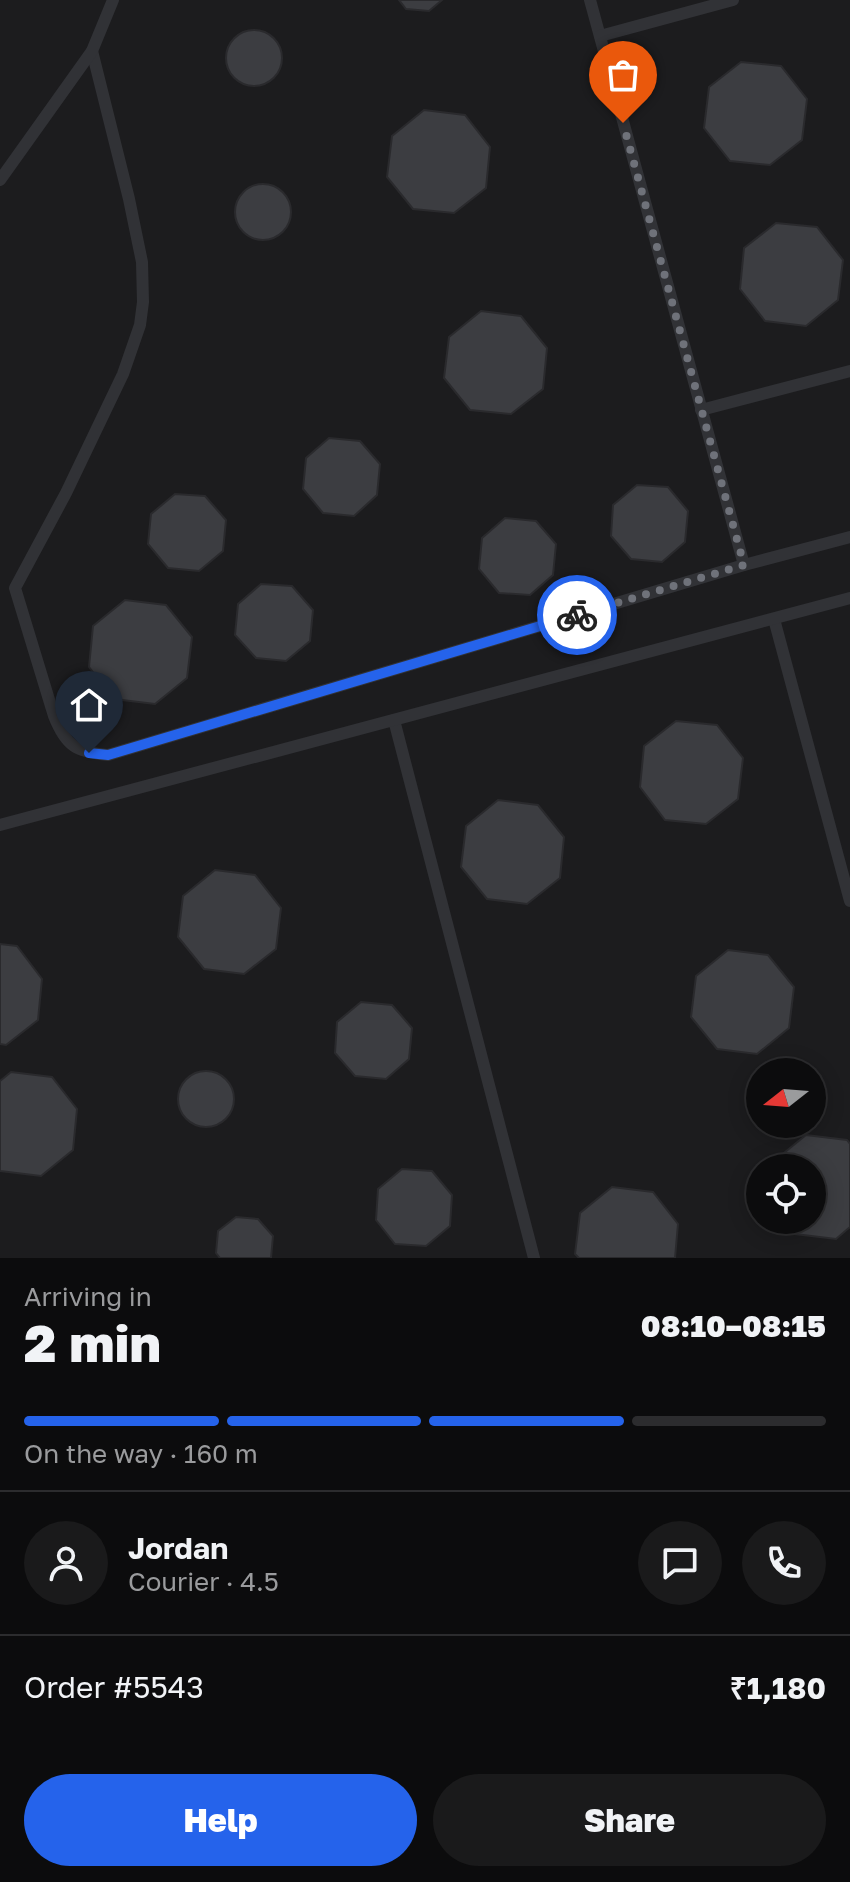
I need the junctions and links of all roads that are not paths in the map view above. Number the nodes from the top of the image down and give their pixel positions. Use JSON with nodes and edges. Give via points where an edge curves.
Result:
{"nodes":[{"id":1,"x":113,"y":0,"type":"edge"},
{"id":2,"x":590,"y":0,"type":"edge"},
{"id":3,"x":733,"y":0,"type":"edge"},
{"id":4,"x":600,"y":36,"type":"junction"},
{"id":5,"x":92,"y":51,"type":"junction"},
{"id":6,"x":0,"y":180,"type":"edge"},
{"id":7,"x":850,"y":371,"type":"edge"},
{"id":8,"x":701,"y":410,"type":"junction"},
{"id":9,"x":850,"y":537,"type":"edge"},
{"id":10,"x":744,"y":565,"type":"junction"},
{"id":11,"x":15,"y":588,"type":"junction"},
{"id":12,"x":0,"y":591,"type":"edge"},
{"id":13,"x":850,"y":598,"type":"edge"},
{"id":14,"x":774,"y":619,"type":"junction"},
{"id":15,"x":394,"y":720,"type":"junction"},
{"id":16,"x":0,"y":825,"type":"edge"},
{"id":17,"x":850,"y":901,"type":"edge"},
{"id":18,"x":534,"y":1258,"type":"edge"}],
"edges":[{"from":1,"to":5,"type":"lane"},
{"from":2,"to":4,"type":"lane"},
{"from":3,"to":4,"type":"lane"},
{"from":4,"to":8,"type":"lane"},
{"from":5,"to":6,"type":"lane"},
{"from":5,"to":11,"type":"lane","via":[[142,262],[140,325],[123,374]]},
{"from":7,"to":8,"type":"lane"},
{"from":8,"to":10,"type":"lane"},
{"from":9,"to":10,"type":"lane"},
{"from":10,"to":11,"type":"lane","via":[[108,755],[76,748],[62,736]]},
{"from":11,"to":12,"type":"lane"},
{"from":13,"to":14,"type":"lane"},
{"from":14,"to":15,"type":"lane"},
{"from":14,"to":17,"type":"lane"},
{"from":15,"to":16,"type":"lane"},
{"from":15,"to":18,"type":"lane"}]}
